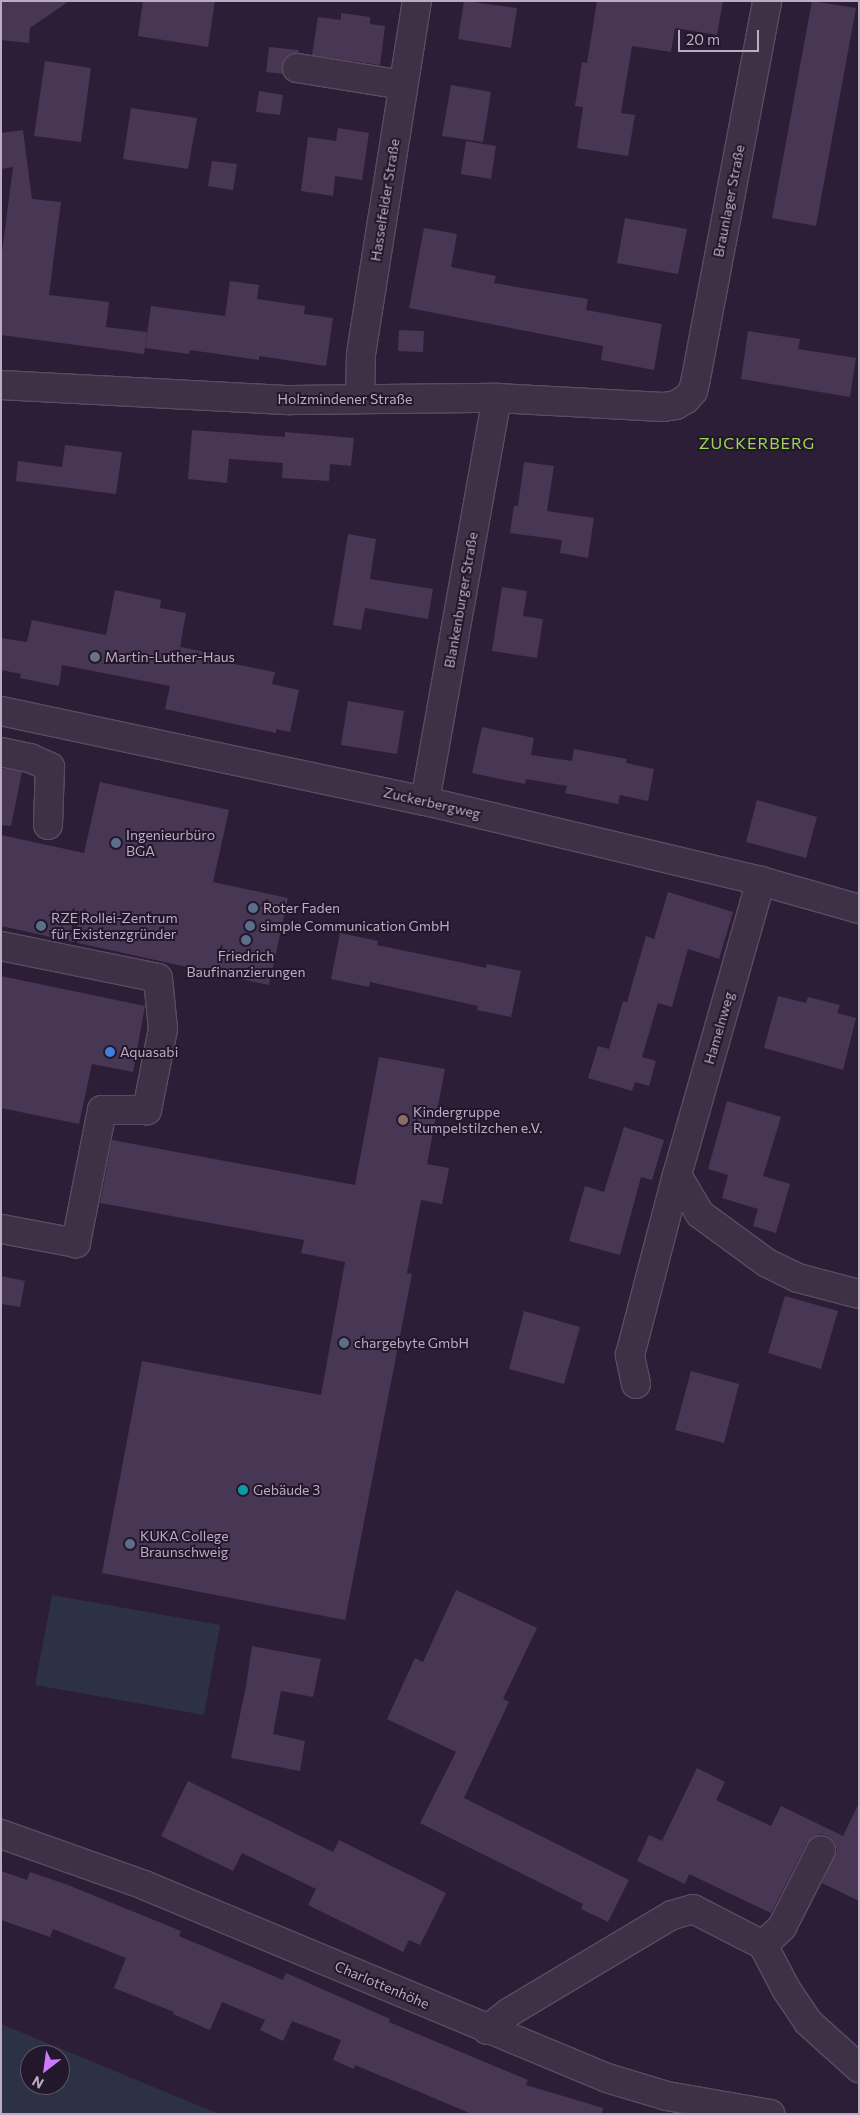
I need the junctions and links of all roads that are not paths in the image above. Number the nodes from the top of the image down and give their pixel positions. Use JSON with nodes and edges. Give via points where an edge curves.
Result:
{"nodes":[{"id":1,"x":417,"y":1,"type":"edge"},
{"id":2,"x":767,"y":1,"type":"edge"},
{"id":3,"x":297,"y":68,"type":"dead end"},
{"id":4,"x":404,"y":86,"type":"junction"},
{"id":5,"x":1,"y":385,"type":"edge"},
{"id":6,"x":497,"y":398,"type":"junction"},
{"id":7,"x":360,"y":399,"type":"junction"},
{"id":8,"x":686,"y":399,"type":"joint"},
{"id":9,"x":1,"y":711,"type":"edge"},
{"id":10,"x":1,"y":752,"type":"edge"},
{"id":11,"x":425,"y":802,"type":"junction"},
{"id":12,"x":48,"y":825,"type":"dead end"},
{"id":13,"x":761,"y":881,"type":"junction"},
{"id":14,"x":859,"y":909,"type":"edge"},
{"id":15,"x":1,"y":946,"type":"edge"},
{"id":16,"x":677,"y":1175,"type":"junction"},
{"id":17,"x":1,"y":1229,"type":"edge"},
{"id":18,"x":859,"y":1294,"type":"edge"},
{"id":19,"x":636,"y":1384,"type":"dead end"},
{"id":20,"x":1,"y":1834,"type":"edge"},
{"id":21,"x":820,"y":1850,"type":"dead end"},
{"id":22,"x":763,"y":1945,"type":"junction"},
{"id":23,"x":487,"y":2030,"type":"junction"},
{"id":24,"x":859,"y":2068,"type":"edge"},
{"id":25,"x":770,"y":2114,"type":"edge"}],
"edges":[{"from":1,"to":4,"type":"street","name":"Hasselfelder Straße"},
{"from":2,"to":8,"type":"street","name":"Braunlager Straße","via":[[696,378]]},
{"from":3,"to":4,"type":"street"},
{"from":4,"to":7,"type":"street","name":"Hasselfelder Straße","via":[[361,354]]},
{"from":5,"to":7,"type":"street","name":"Holzmindener Straße","via":[[290,400]]},
{"from":6,"to":7,"type":"street","name":"Holzmindener Straße"},
{"from":6,"to":8,"type":"street","name":"Holzmindener Straße","via":[[663,407]]},
{"from":6,"to":11,"type":"street","name":"Blankenburger Straße"},
{"from":9,"to":11,"type":"street","name":"Zuckerbergweg"},
{"from":10,"to":12,"type":"street","via":[[30,758],[50,767]]},
{"from":11,"to":13,"type":"street","name":"Zuckerbergweg"},
{"from":13,"to":14,"type":"street","name":"Zuckerbergweg"},
{"from":13,"to":16,"type":"street","name":"Hamelnweg"},
{"from":15,"to":17,"type":"street","via":[[158,978],[163,1029],[147,1110],[102,1110],[76,1243]]},
{"from":16,"to":18,"type":"street","via":[[700,1214],[767,1263],[798,1278]]},
{"from":16,"to":19,"type":"street","name":"Hamelnweg","via":[[630,1355]]},
{"from":20,"to":23,"type":"street","name":"Charlottenhöhe","via":[[144,1884]]},
{"from":21,"to":22,"type":"street","via":[[782,1927]]},
{"from":22,"to":23,"type":"street","via":[[693,1909],[672,1915],[508,2013]]},
{"from":22,"to":24,"type":"street","via":[[808,2022]]},
{"from":23,"to":25,"type":"street","name":"Charlottenhöhe","via":[[607,2078],[667,2096]]}]}
